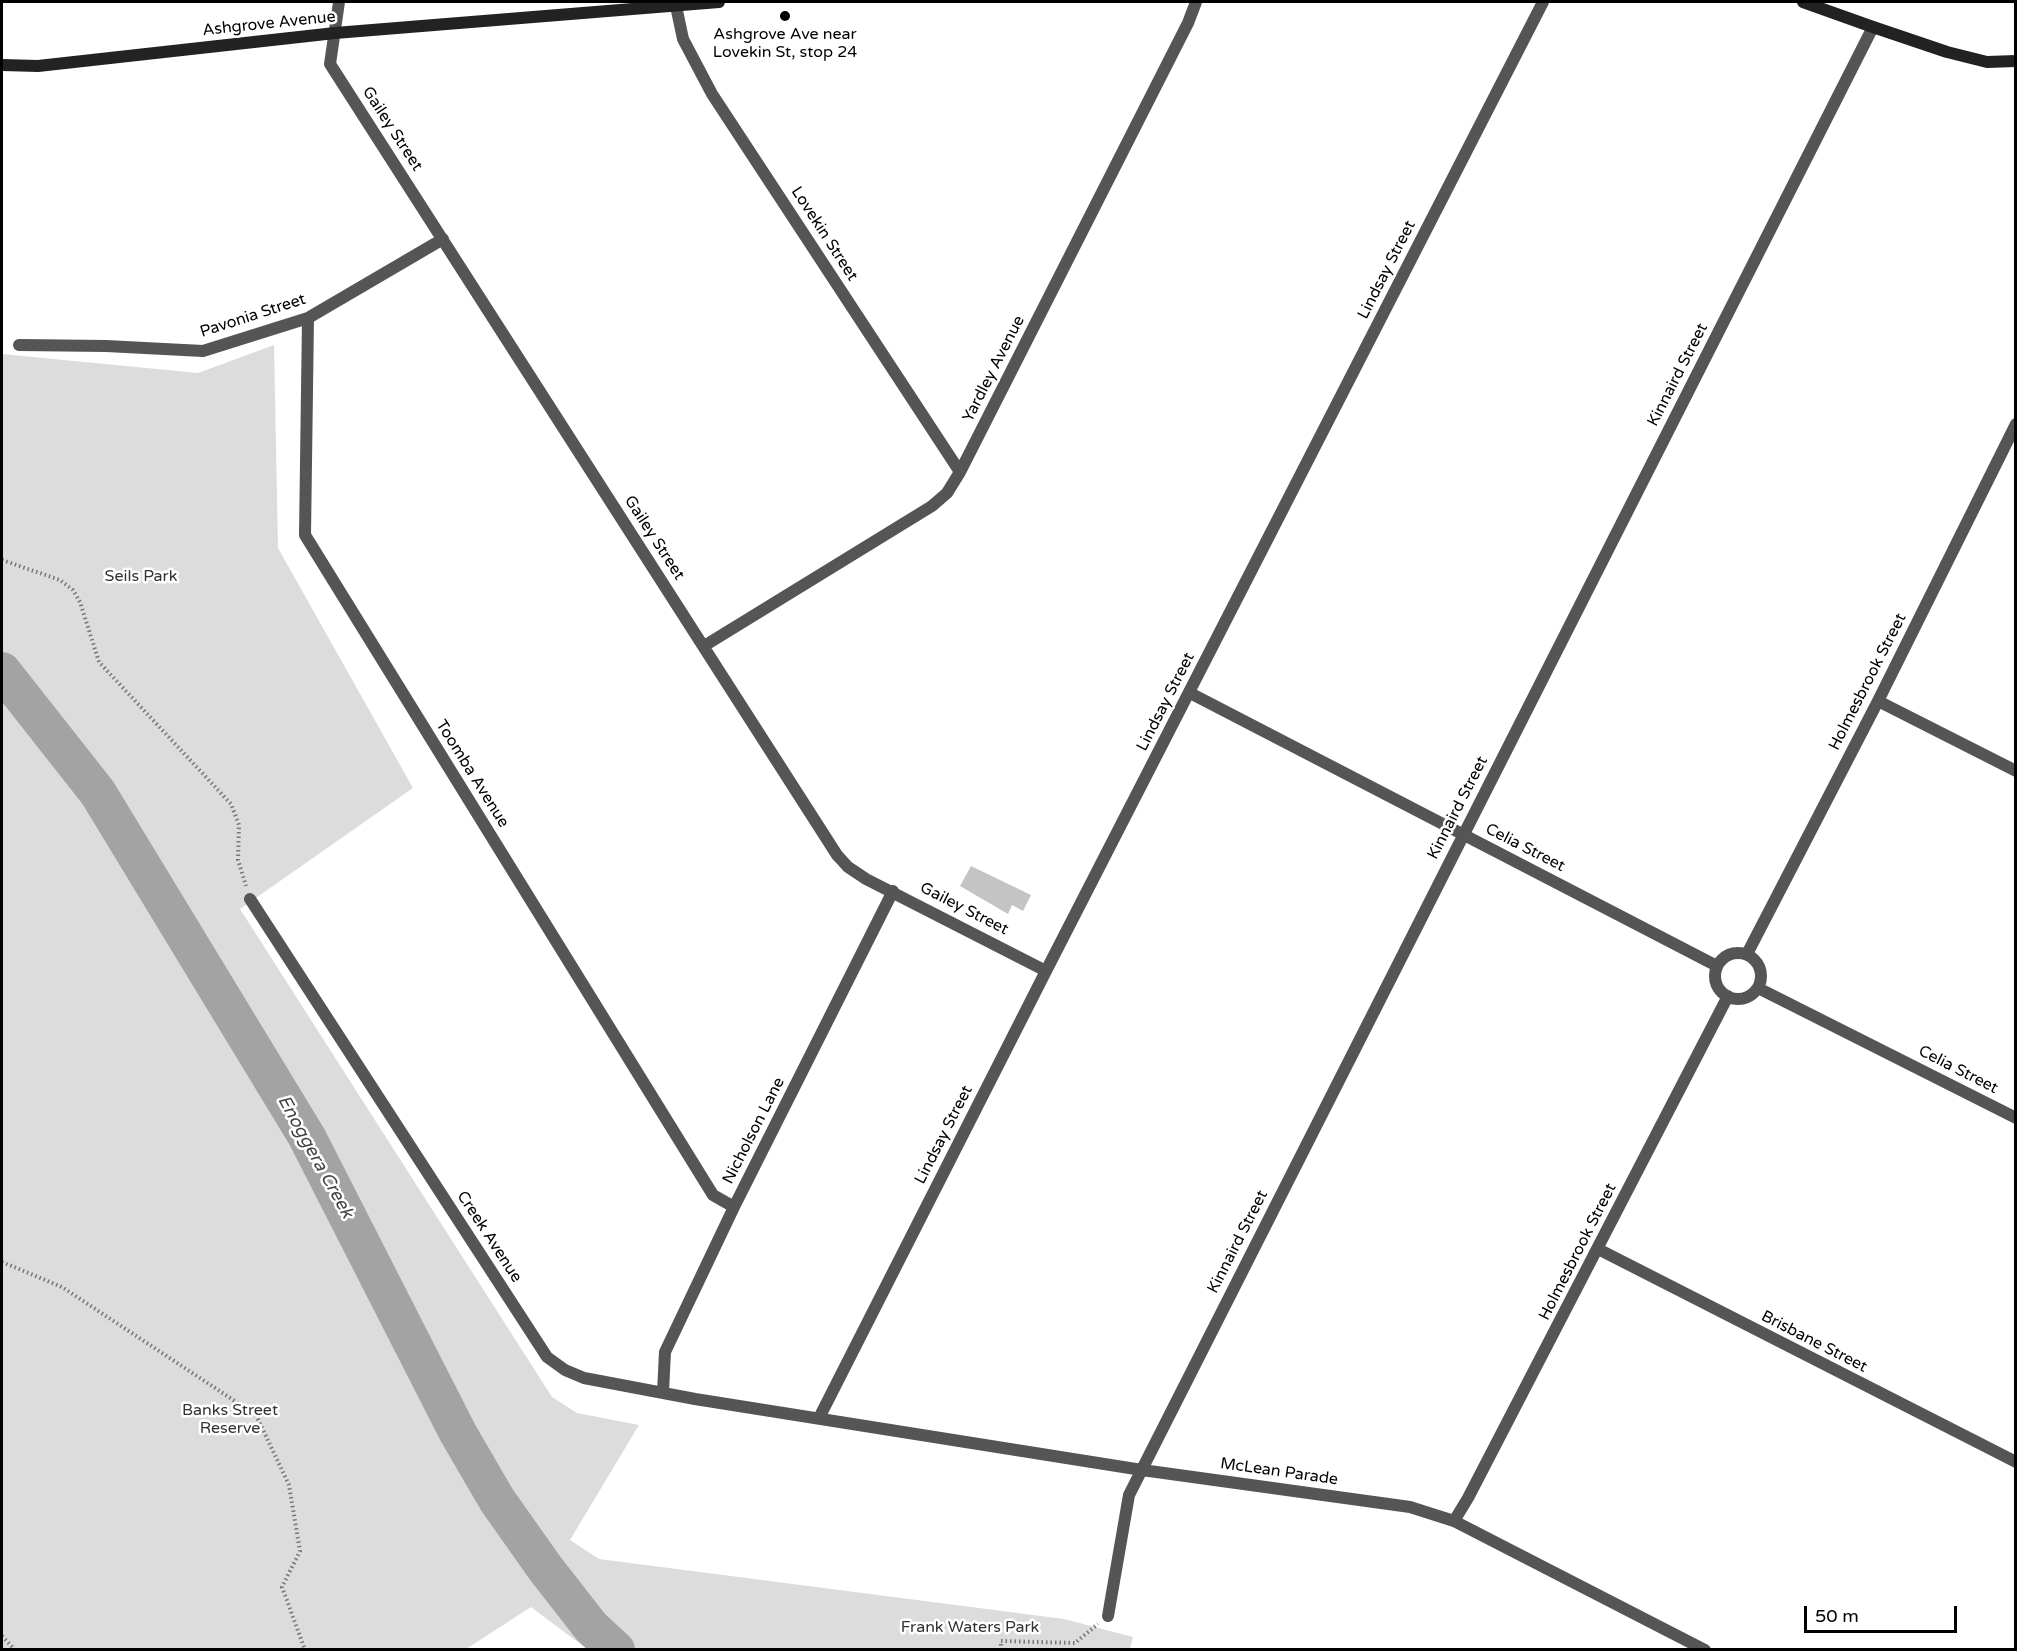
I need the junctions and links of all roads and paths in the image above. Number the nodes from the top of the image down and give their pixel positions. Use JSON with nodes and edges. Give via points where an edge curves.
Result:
{"nodes":[{"id":1,"x":339,"y":2,"type":"edge"},
{"id":2,"x":719,"y":2,"type":"edge"},
{"id":3,"x":1196,"y":2,"type":"edge"},
{"id":4,"x":1543,"y":2,"type":"edge"},
{"id":5,"x":1803,"y":2,"type":"edge"},
{"id":6,"x":676,"y":6,"type":"junction"},
{"id":7,"x":1873,"y":27,"type":"junction"},
{"id":8,"x":335,"y":33,"type":"junction"},
{"id":9,"x":2016,"y":61,"type":"edge"},
{"id":10,"x":2,"y":65,"type":"edge"},
{"id":11,"x":442,"y":239,"type":"junction"},
{"id":12,"x":308,"y":318,"type":"junction"},
{"id":13,"x":19,"y":345,"type":"dead end"},
{"id":14,"x":2015,"y":425,"type":"edge"},
{"id":15,"x":960,"y":472,"type":"junction"},
{"id":16,"x":2,"y":560,"type":"edge"},
{"id":17,"x":704,"y":646,"type":"junction"},
{"id":18,"x":1190,"y":693,"type":"junction"},
{"id":19,"x":1878,"y":701,"type":"junction"},
{"id":20,"x":2016,"y":771,"type":"edge"},
{"id":21,"x":1463,"y":835,"type":"junction"},
{"id":22,"x":893,"y":891,"type":"junction"},
{"id":23,"x":250,"y":899,"type":"joint"},
{"id":24,"x":1747,"y":954,"type":"junction"},
{"id":25,"x":1717,"y":966,"type":"junction"},
{"id":26,"x":1046,"y":971,"type":"junction"},
{"id":27,"x":1758,"y":988,"type":"junction"},
{"id":28,"x":1728,"y":996,"type":"junction"},
{"id":29,"x":2016,"y":1118,"type":"edge"},
{"id":30,"x":734,"y":1207,"type":"junction"},
{"id":31,"x":1598,"y":1249,"type":"junction"},
{"id":32,"x":2,"y":1262,"type":"edge"},
{"id":33,"x":663,"y":1392,"type":"junction"},
{"id":34,"x":819,"y":1418,"type":"junction"},
{"id":35,"x":2016,"y":1462,"type":"edge"},
{"id":36,"x":1142,"y":1470,"type":"junction"},
{"id":37,"x":1454,"y":1521,"type":"junction"},
{"id":38,"x":1108,"y":1616,"type":"joint"},
{"id":39,"x":2,"y":1636,"type":"edge"},
{"id":40,"x":15,"y":1650,"type":"edge"},
{"id":41,"x":305,"y":1650,"type":"edge"},
{"id":42,"x":1001,"y":1650,"type":"edge"},
{"id":43,"x":1705,"y":1650,"type":"edge"}],
"edges":[{"from":1,"to":8,"type":"street","name":"Gailey Street"},
{"from":2,"to":6,"type":"main road","name":"Ashgrove Avenue"},
{"from":3,"to":15,"type":"street","name":"Yardley Avenue"},
{"from":4,"to":18,"type":"street","name":"Lindsay Street"},
{"from":5,"to":7,"type":"main road"},
{"from":6,"to":8,"type":"main road","name":"Ashgrove Avenue"},
{"from":6,"to":15,"type":"street","name":"Lovekin Street","via":[[683,39],[712,94]]},
{"from":7,"to":9,"type":"main road","via":[[1988,62]]},
{"from":7,"to":21,"type":"street","name":"Kinnaird Street"},
{"from":8,"to":10,"type":"main road","name":"Ashgrove Avenue","via":[[38,66]]},
{"from":8,"to":11,"type":"street","name":"Gailey Street","via":[[330,64]]},
{"from":11,"to":12,"type":"street","name":"Pavonia Street"},
{"from":11,"to":17,"type":"street","name":"Gailey Street"},
{"from":12,"to":13,"type":"street","name":"Pavonia Street","via":[[204,351]]},
{"from":12,"to":30,"type":"street","name":"Toomba Avenue","via":[[305,535],[713,1195]]},
{"from":14,"to":19,"type":"street","name":"Holmesbrook Street"},
{"from":15,"to":17,"type":"street","name":"Yardley Avenue","via":[[932,507]]},
{"from":16,"to":23,"type":"path","via":[[60,580],[73,590],[99,662],[231,804],[239,825],[238,860]]},
{"from":17,"to":22,"type":"street","name":"Gailey Street","via":[[837,855],[866,879]]},
{"from":18,"to":21,"type":"street","name":"Celia Street"},
{"from":18,"to":26,"type":"street","name":"Lindsay Street"},
{"from":19,"to":20,"type":"street"},
{"from":19,"to":24,"type":"street","name":"Holmesbrook Street"},
{"from":21,"to":25,"type":"street","name":"Celia Street"},
{"from":21,"to":36,"type":"street","name":"Kinnaird Street"},
{"from":22,"to":26,"type":"street","name":"Gailey Street"},
{"from":22,"to":30,"type":"street","name":"Nicholson Lane"},
{"from":23,"to":33,"type":"street","name":"Creek Avenue","via":[[547,1357],[584,1378]]},
{"from":24,"to":25,"type":"street","via":[[1729,954]]},
{"from":24,"to":27,"type":"street","via":[[1760,967]]},
{"from":25,"to":28,"type":"street","via":[[1717,985]]},
{"from":26,"to":34,"type":"street","name":"Lindsay Street"},
{"from":27,"to":28,"type":"street","via":[[1743,999]]},
{"from":27,"to":29,"type":"street","name":"Celia Street"},
{"from":28,"to":31,"type":"street","name":"Holmesbrook Street"},
{"from":30,"to":33,"type":"street","name":"Nicholson Lane","via":[[665,1352]]},
{"from":31,"to":35,"type":"street","name":"Brisbane Street"},
{"from":31,"to":37,"type":"street","name":"Holmesbrook Street"},
{"from":32,"to":41,"type":"path","via":[[62,1287],[256,1415],[289,1485],[300,1551],[282,1587]]},
{"from":33,"to":34,"type":"street","name":"Creek Avenue"},
{"from":34,"to":36,"type":"street","name":"McLean Parade"},
{"from":36,"to":37,"type":"street","name":"McLean Parade","via":[[1410,1507]]},
{"from":36,"to":38,"type":"street","name":"Kinnaird Street","via":[[1130,1495]]},
{"from":37,"to":43,"type":"street","name":"McLean Parade"},
{"from":38,"to":42,"type":"path","via":[[1075,1643],[1001,1641]]},
{"from":39,"to":40,"type":"path"}]}
